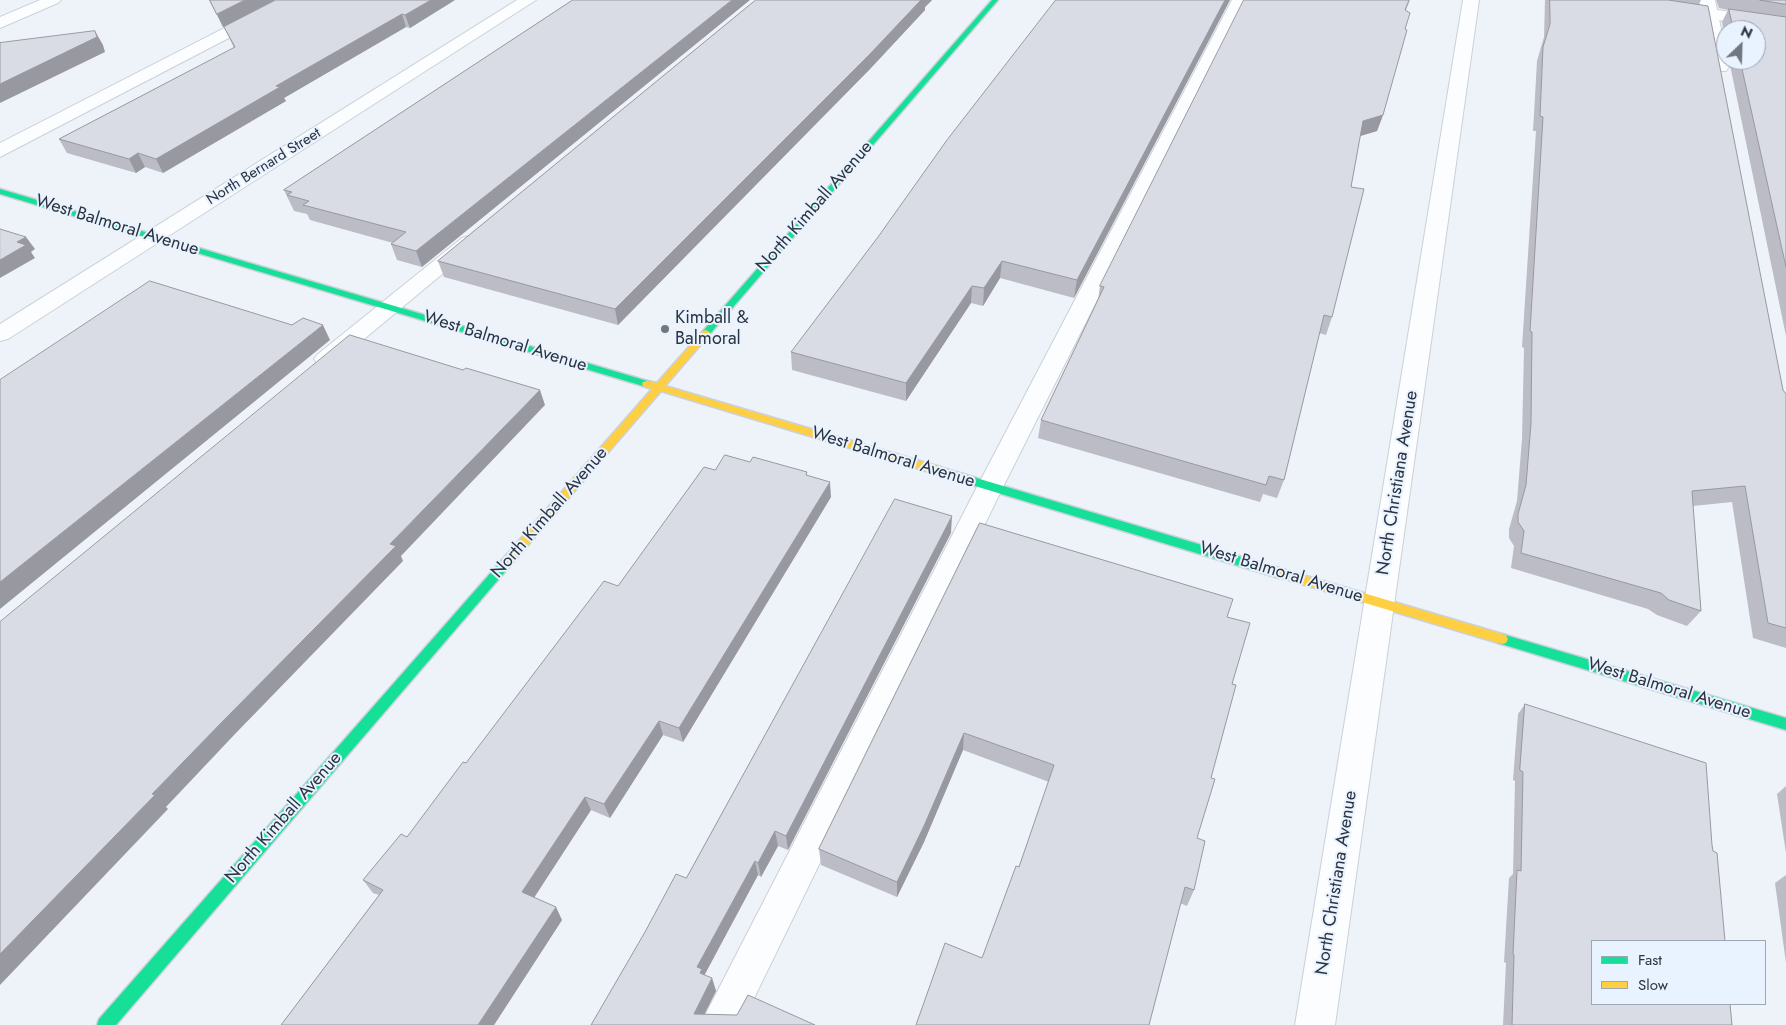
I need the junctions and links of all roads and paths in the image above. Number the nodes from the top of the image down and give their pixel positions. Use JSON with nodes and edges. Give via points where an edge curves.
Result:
{"nodes":[{"id":1,"x":53,"y":0,"type":"edge"},
{"id":2,"x":290,"y":0,"type":"edge"},
{"id":3,"x":528,"y":0,"type":"edge"},
{"id":4,"x":995,"y":0,"type":"edge"},
{"id":5,"x":1240,"y":0,"type":"edge"},
{"id":6,"x":1471,"y":0,"type":"edge"},
{"id":7,"x":1616,"y":0,"type":"edge"},
{"id":8,"x":1708,"y":7,"type":"edge"},
{"id":9,"x":0,"y":23,"type":"edge"},
{"id":10,"x":1786,"y":25,"type":"edge"},
{"id":11,"x":1724,"y":87,"type":"edge"},
{"id":12,"x":0,"y":151,"type":"edge"},
{"id":13,"x":0,"y":191,"type":"edge"},
{"id":14,"x":484,"y":230,"type":"edge"},
{"id":15,"x":153,"y":237,"type":"junction"},
{"id":16,"x":390,"y":308,"type":"junction"},
{"id":17,"x":0,"y":334,"type":"edge"},
{"id":18,"x":310,"y":372,"type":"edge"},
{"id":19,"x":658,"y":388,"type":"junction"},
{"id":20,"x":990,"y":487,"type":"junction"},
{"id":21,"x":1379,"y":603,"type":"junction"},
{"id":22,"x":1786,"y":724,"type":"edge"},
{"id":23,"x":105,"y":1025,"type":"edge"},
{"id":24,"x":720,"y":1025,"type":"edge"},
{"id":25,"x":1315,"y":1025,"type":"edge"}],
"edges":[{"from":1,"to":9,"type":"street"},
{"from":2,"to":12,"type":"street"},
{"from":3,"to":15,"type":"street","name":"North Bernard Street"},
{"from":4,"to":19,"type":"street","name":"North Kimball Avenue"},
{"from":5,"to":20,"type":"street"},
{"from":6,"to":21,"type":"street","name":"North Christiana Avenue"},
{"from":7,"to":8,"type":"street"},
{"from":8,"to":10,"type":"street"},
{"from":8,"to":11,"type":"street"},
{"from":13,"to":15,"type":"street","name":"West Balmoral Avenue"},
{"from":14,"to":16,"type":"street"},
{"from":15,"to":16,"type":"street","name":"West Balmoral Avenue"},
{"from":15,"to":17,"type":"street","name":"North Bernard Street"},
{"from":16,"to":18,"type":"street"},
{"from":16,"to":19,"type":"street","name":"West Balmoral Avenue"},
{"from":19,"to":20,"type":"street","name":"West Balmoral Avenue"},
{"from":19,"to":23,"type":"street","name":"North Kimball Avenue"},
{"from":20,"to":21,"type":"street","name":"West Balmoral Avenue"},
{"from":20,"to":24,"type":"street"},
{"from":21,"to":22,"type":"street","name":"West Balmoral Avenue"},
{"from":21,"to":25,"type":"street","name":"North Christiana Avenue"}]}
